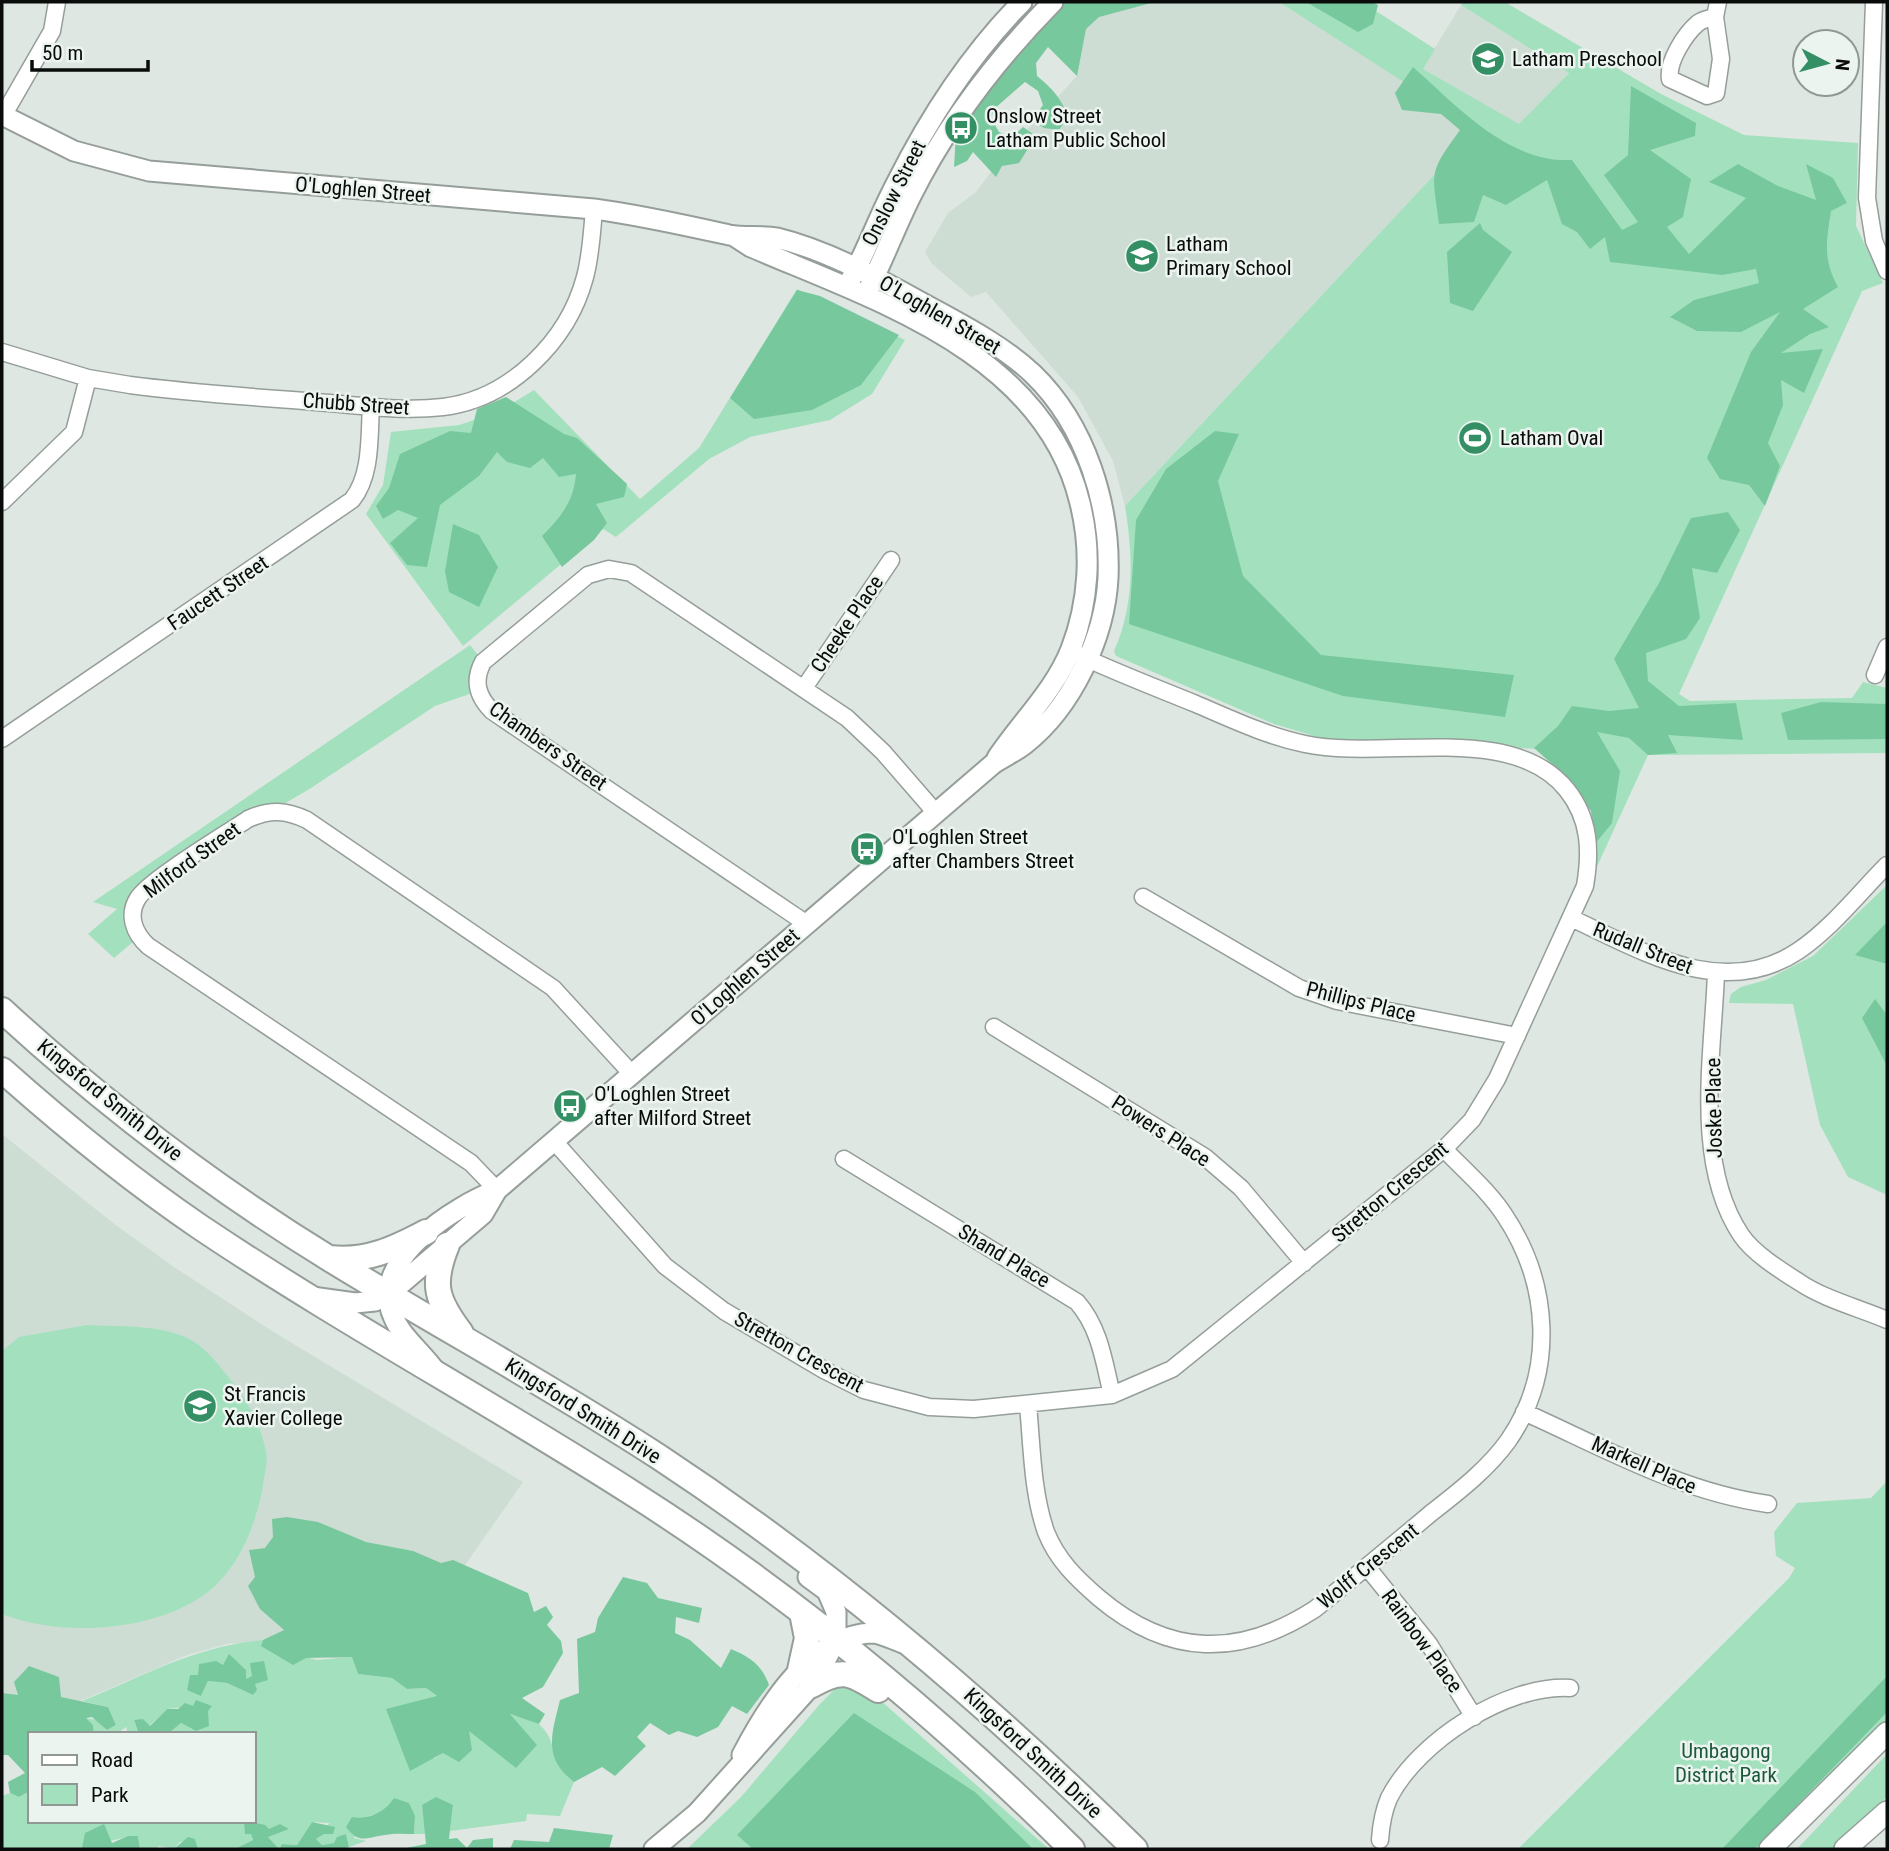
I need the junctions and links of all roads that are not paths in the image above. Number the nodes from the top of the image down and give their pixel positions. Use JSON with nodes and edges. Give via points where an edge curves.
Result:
{"nodes":[{"id":1,"x":57,"y":2,"type":"edge"},
{"id":2,"x":1022,"y":2,"type":"edge"},
{"id":3,"x":1053,"y":2,"type":"edge"},
{"id":4,"x":1874,"y":2,"type":"edge"},
{"id":5,"x":1716,"y":9,"type":"edge"},
{"id":6,"x":992,"y":33,"type":"junction"},
{"id":7,"x":1009,"y":47,"type":"junction"},
{"id":8,"x":1887,"y":99,"type":"edge"},
{"id":9,"x":1870,"y":100,"type":"junction"},
{"id":10,"x":2,"y":116,"type":"edge"},
{"id":11,"x":594,"y":209,"type":"junction"},
{"id":12,"x":733,"y":235,"type":"junction"},
{"id":13,"x":1887,"y":271,"type":"edge"},
{"id":14,"x":865,"y":273,"type":"junction"},
{"id":15,"x":846,"y":287,"type":"junction"},
{"id":16,"x":865,"y":295,"type":"junction"},
{"id":17,"x":2,"y":352,"type":"edge"},
{"id":18,"x":88,"y":378,"type":"junction"},
{"id":19,"x":371,"y":406,"type":"junction"},
{"id":20,"x":2,"y":502,"type":"edge"},
{"id":21,"x":891,"y":560,"type":"dead end"},
{"id":22,"x":1887,"y":647,"type":"edge"},
{"id":23,"x":1079,"y":655,"type":"junction"},
{"id":24,"x":1875,"y":675,"type":"dead end"},
{"id":25,"x":804,"y":688,"type":"junction"},
{"id":26,"x":2,"y":739,"type":"edge"},
{"id":27,"x":936,"y":813,"type":"junction"},
{"id":28,"x":1887,"y":865,"type":"edge"},
{"id":29,"x":1143,"y":897,"type":"dead end"},
{"id":30,"x":1571,"y":918,"type":"junction"},
{"id":31,"x":807,"y":924,"type":"junction"},
{"id":32,"x":1716,"y":973,"type":"junction"},
{"id":33,"x":2,"y":1010,"type":"edge"},
{"id":34,"x":994,"y":1027,"type":"dead end"},
{"id":35,"x":1517,"y":1036,"type":"junction"},
{"id":36,"x":2,"y":1070,"type":"edge"},
{"id":37,"x":632,"y":1074,"type":"junction"},
{"id":38,"x":554,"y":1141,"type":"junction"},
{"id":39,"x":1444,"y":1149,"type":"junction"},
{"id":40,"x":844,"y":1159,"type":"dead end"},
{"id":41,"x":498,"y":1190,"type":"junction"},
{"id":42,"x":426,"y":1232,"type":"junction"},
{"id":43,"x":447,"y":1245,"type":"junction"},
{"id":44,"x":329,"y":1258,"type":"junction"},
{"id":45,"x":1304,"y":1263,"type":"junction"},
{"id":46,"x":389,"y":1294,"type":"junction"},
{"id":47,"x":311,"y":1297,"type":"junction"},
{"id":48,"x":1887,"y":1321,"type":"edge"},
{"id":49,"x":465,"y":1339,"type":"junction"},
{"id":50,"x":437,"y":1373,"type":"junction"},
{"id":51,"x":1112,"y":1395,"type":"junction"},
{"id":52,"x":1028,"y":1405,"type":"junction"},
{"id":53,"x":1524,"y":1412,"type":"junction"},
{"id":54,"x":1768,"y":1504,"type":"dead end"},
{"id":55,"x":783,"y":1543,"type":"junction"},
{"id":56,"x":1367,"y":1567,"type":"junction"},
{"id":57,"x":803,"y":1613,"type":"junction"},
{"id":58,"x":836,"y":1641,"type":"junction"},
{"id":59,"x":919,"y":1649,"type":"junction"},
{"id":60,"x":806,"y":1677,"type":"junction"},
{"id":61,"x":1570,"y":1688,"type":"dead end"},
{"id":62,"x":1474,"y":1717,"type":"junction"},
{"id":63,"x":942,"y":1727,"type":"junction"},
{"id":64,"x":1887,"y":1733,"type":"edge"},
{"id":65,"x":1887,"y":1812,"type":"edge"},
{"id":66,"x":1380,"y":1840,"type":"dead end"},
{"id":67,"x":654,"y":1849,"type":"edge"},
{"id":68,"x":1072,"y":1849,"type":"edge"},
{"id":69,"x":1135,"y":1849,"type":"edge"},
{"id":70,"x":1770,"y":1849,"type":"edge"},
{"id":71,"x":1845,"y":1849,"type":"edge"}],
"edges":[{"from":1,"to":10,"type":"street","via":[[52,31]]},
{"from":2,"to":6,"type":"street","name":"Onslow Street"},
{"from":3,"to":7,"type":"street","name":"Onslow Street"},
{"from":4,"to":9,"type":"street"},
{"from":5,"to":5,"type":"street","via":[[1721,59],[1716,93],[1707,96],[1670,79],[1669,72],[1681,45]]},
{"from":6,"to":7,"type":"street"},
{"from":6,"to":14,"type":"street","name":"Onslow Street","via":[[931,121],[897,181]]},
{"from":7,"to":14,"type":"street","name":"Onslow Street","via":[[946,134]]},
{"from":8,"to":9,"type":"street"},
{"from":9,"to":13,"type":"street","via":[[1867,198],[1874,242]]},
{"from":10,"to":11,"type":"street","name":"O'Loghlen Street","via":[[74,151],[149,171]]},
{"from":11,"to":12,"type":"street","name":"O'Loghlen Street"},
{"from":11,"to":19,"type":"street","name":"Chubb Street","via":[[578,299],[555,339],[534,362],[510,382],[447,406]]},
{"from":12,"to":14,"type":"street","name":"O'Loghlen Street","via":[[777,238]]},
{"from":12,"to":15,"type":"street","name":"O'Loghlen Street"},
{"from":14,"to":15,"type":"street","name":"Onslow Street"},
{"from":14,"to":16,"type":"street","name":"Onslow Street"},
{"from":14,"to":23,"type":"street","name":"O'Loghlen Street","via":[[993,342],[1051,393],[1081,444],[1105,514],[1109,554],[1107,594]]},
{"from":15,"to":16,"type":"street","name":"O'Loghlen Street"},
{"from":16,"to":23,"type":"street","name":"O'Loghlen Street","via":[[1001,376],[1030,405],[1061,448],[1079,498],[1087,553]]},
{"from":17,"to":18,"type":"street","name":"Chubb Street"},
{"from":18,"to":19,"type":"street","name":"Chubb Street","via":[[173,391]]},
{"from":18,"to":20,"type":"street","via":[[74,432]]},
{"from":19,"to":26,"type":"street","name":"Faucett Street","via":[[364,481],[343,508]]},
{"from":21,"to":25,"type":"street","name":"Cheeke Place"},
{"from":22,"to":24,"type":"street"},
{"from":23,"to":27,"type":"street","name":"O'Loghlen Street","via":[[993,764]]},
{"from":23,"to":30,"type":"street","name":"Stretton Crescent","via":[[1294,741],[1348,749],[1497,750],[1536,763],[1572,796],[1588,836],[1585,886]]},
{"from":25,"to":27,"type":"street","name":"Chambers Street","via":[[866,734]]},
{"from":25,"to":31,"type":"street","name":"Chambers Street","via":[[641,578],[609,569],[578,582],[490,655],[477,681],[483,702],[492,711]]},
{"from":27,"to":31,"type":"street","name":"O'Loghlen Street"},
{"from":28,"to":32,"type":"street","name":"Rudall Street","via":[[1797,951],[1768,965]]},
{"from":29,"to":35,"type":"street","name":"Phillips Place","via":[[1299,988],[1337,1001]]},
{"from":30,"to":32,"type":"street","name":"Rudall Street","via":[[1670,963]]},
{"from":30,"to":35,"type":"street","name":"Stretton Crescent"},
{"from":31,"to":37,"type":"street","name":"O'Loghlen Street"},
{"from":32,"to":48,"type":"street","name":"Joske Place","via":[[1711,1141],[1728,1213],[1742,1237],[1800,1283]]},
{"from":33,"to":44,"type":"main road","name":"Kingsford Smith Drive","via":[[146,1132]]},
{"from":34,"to":45,"type":"street","name":"Powers Place","via":[[1205,1157],[1241,1188]]},
{"from":35,"to":39,"type":"street","name":"Stretton Crescent","via":[[1472,1120]]},
{"from":36,"to":47,"type":"main road","name":"Kingsford Smith Drive","via":[[200,1227]]},
{"from":37,"to":38,"type":"street","name":"O'Loghlen Street"},
{"from":37,"to":41,"type":"street","name":"Milford Street","via":[[554,988],[292,813],[262,813],[248,819],[139,895],[132,917],[148,946],[471,1163]]},
{"from":38,"to":41,"type":"street","name":"O'Loghlen Street"},
{"from":38,"to":52,"type":"street","name":"Stretton Crescent","via":[[687,1286],[824,1370],[864,1390],[929,1407]]},
{"from":39,"to":45,"type":"street","name":"Stretton Crescent"},
{"from":39,"to":53,"type":"street","name":"Wolff Crescent","via":[[1503,1212],[1533,1272],[1542,1347]]},
{"from":40,"to":51,"type":"street","name":"Shand Place","via":[[1077,1302],[1098,1337]]},
{"from":41,"to":42,"type":"street","name":"O'Loghlen Street","via":[[475,1199]]},
{"from":41,"to":43,"type":"street","name":"O'Loghlen Street","via":[[483,1214]]},
{"from":42,"to":44,"type":"main road","via":[[372,1257]]},
{"from":42,"to":46,"type":"street","name":"O'Loghlen Street","via":[[404,1254]]},
{"from":43,"to":46,"type":"street","name":"O'Loghlen Street"},
{"from":43,"to":49,"type":"main road","via":[[437,1268],[437,1292],[446,1314]]},
{"from":44,"to":46,"type":"main road","name":"Kingsford Smith Drive"},
{"from":45,"to":51,"type":"street","name":"Stretton Crescent","via":[[1172,1369]]},
{"from":46,"to":47,"type":"street","name":"O'Loghlen Street","via":[[355,1303]]},
{"from":46,"to":49,"type":"main road","name":"Kingsford Smith Drive"},
{"from":46,"to":50,"type":"street","via":[[392,1315]]},
{"from":47,"to":50,"type":"main road","name":"Kingsford Smith Drive"},
{"from":49,"to":55,"type":"main road","name":"Kingsford Smith Drive","via":[[656,1455]]},
{"from":50,"to":57,"type":"main road","name":"Kingsford Smith Drive","via":[[634,1494]]},
{"from":51,"to":52,"type":"street","name":"Stretton Crescent"},
{"from":52,"to":56,"type":"street","name":"Wolff Crescent","via":[[1039,1506],[1052,1544],[1075,1578],[1133,1624],[1192,1643],[1252,1640],[1293,1623]]},
{"from":53,"to":54,"type":"street","name":"Markell Place","via":[[1692,1488]]},
{"from":53,"to":56,"type":"street","name":"Wolff Crescent","via":[[1479,1475]]},
{"from":55,"to":58,"type":"street","via":[[800,1571],[827,1591],[836,1612]]},
{"from":55,"to":59,"type":"main road","name":"Kingsford Smith Drive"},
{"from":56,"to":62,"type":"street","name":"Rainbow Place","via":[[1429,1644]]},
{"from":57,"to":58,"type":"main road","name":"Kingsford Smith Drive"},
{"from":57,"to":60,"type":"main road"},
{"from":58,"to":59,"type":"street","via":[[873,1632]]},
{"from":58,"to":60,"type":"street"},
{"from":58,"to":63,"type":"main road","name":"Kingsford Smith Drive"},
{"from":59,"to":69,"type":"main road","name":"Kingsford Smith Drive"},
{"from":60,"to":63,"type":"main road","via":[[853,1674]]},
{"from":60,"to":67,"type":"street","via":[[764,1741],[697,1814]]},
{"from":61,"to":62,"type":"street","name":"Rainbow Place","via":[[1532,1689]]},
{"from":62,"to":66,"type":"street","name":"Rainbow Place","via":[[1443,1737],[1400,1780],[1382,1820]]},
{"from":63,"to":68,"type":"main road","name":"Kingsford Smith Drive"},
{"from":64,"to":70,"type":"main road"},
{"from":65,"to":71,"type":"main road"}]}
